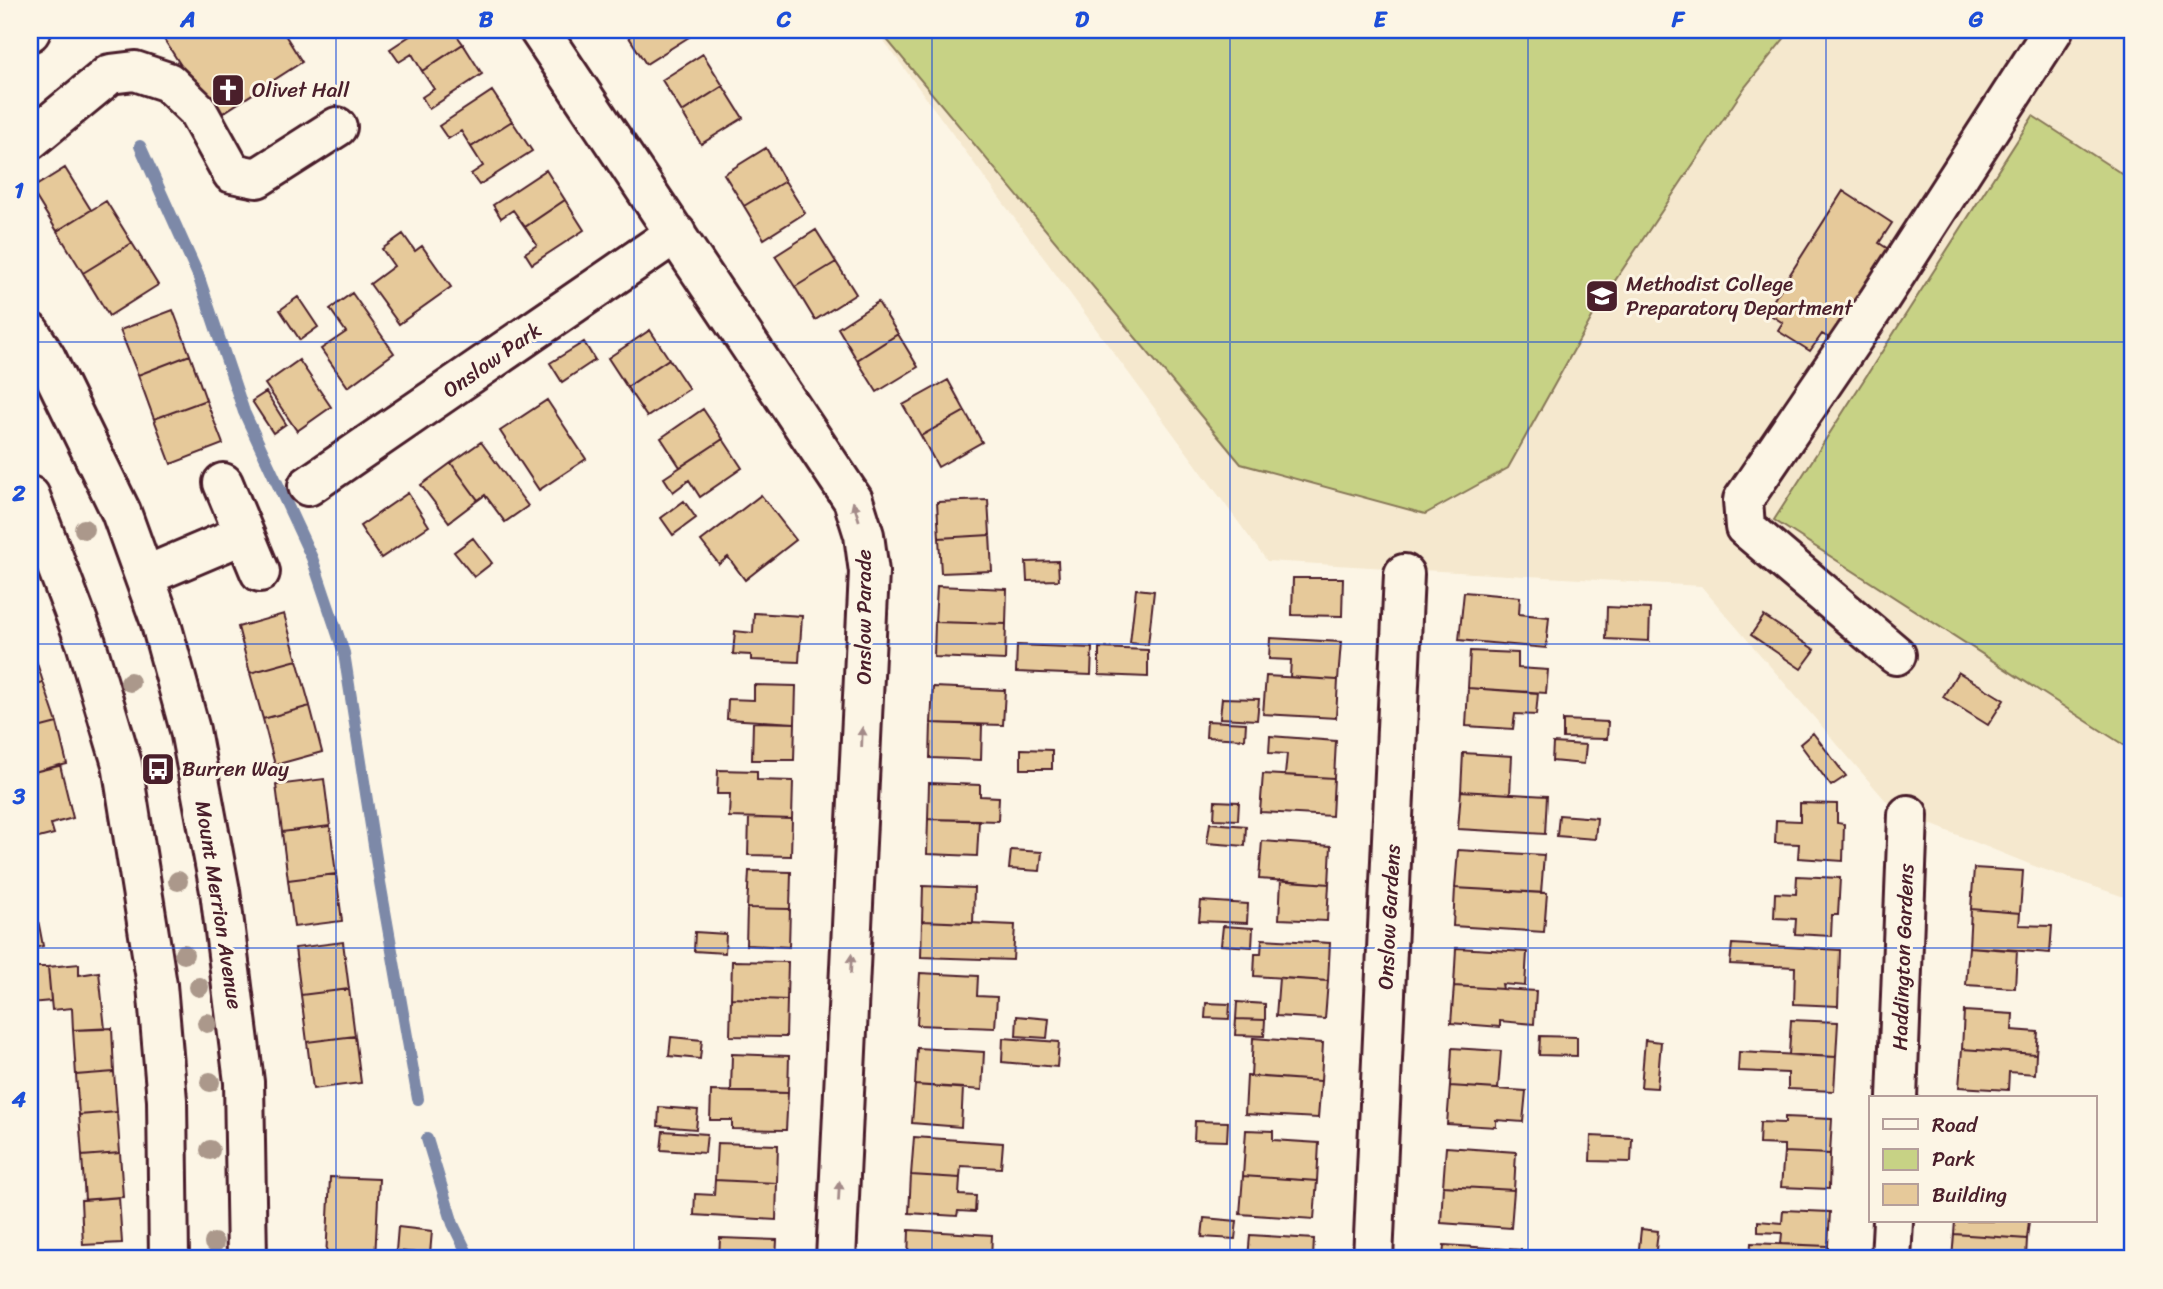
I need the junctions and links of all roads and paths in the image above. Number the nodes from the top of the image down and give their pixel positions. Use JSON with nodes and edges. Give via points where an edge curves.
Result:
{"nodes":[{"id":1,"x":540,"y":30,"type":"edge"},
{"id":2,"x":2053,"y":30,"type":"edge"},
{"id":3,"x":337,"y":127,"type":"dead end"},
{"id":4,"x":30,"y":140,"type":"edge"},
{"id":5,"x":676,"y":233,"type":"junction"},
{"id":6,"x":30,"y":332,"type":"edge"},
{"id":7,"x":223,"y":483,"type":"dead end"},
{"id":8,"x":308,"y":486,"type":"dead end"},
{"id":9,"x":30,"y":496,"type":"edge"},
{"id":10,"x":244,"y":534,"type":"junction"},
{"id":11,"x":260,"y":572,"type":"dead end"},
{"id":12,"x":1405,"y":574,"type":"dead end"},
{"id":13,"x":145,"y":576,"type":"junction"},
{"id":14,"x":1896,"y":655,"type":"dead end"},
{"id":15,"x":1908,"y":815,"type":"dead end"},
{"id":16,"x":1897,"y":1096,"type":"edge"},
{"id":17,"x":1893,"y":1222,"type":"edge"},
{"id":18,"x":169,"y":1259,"type":"edge"},
{"id":19,"x":247,"y":1259,"type":"edge"},
{"id":20,"x":836,"y":1259,"type":"edge"},
{"id":21,"x":1373,"y":1259,"type":"edge"},
{"id":22,"x":1891,"y":1259,"type":"edge"}],
"edges":[{"from":1,"to":5,"type":"street","name":"Onslow Parade"},
{"from":2,"to":14,"type":"street","via":[[1743,500],[1745,527]]},
{"from":3,"to":4,"type":"street","via":[[257,178],[232,173],[197,110],[168,82],[135,71],[110,74]]},
{"from":5,"to":8,"type":"street","name":"Onslow Park"},
{"from":20,"to":5,"type":"street","name":"Onslow Parade","one_way":true,"via":[[869,572],[864,535],[853,500]]},
{"from":6,"to":13,"type":"street","name":"Mount Merrion Avenue","via":[[108,483]]},
{"from":7,"to":10,"type":"street"},
{"from":9,"to":18,"type":"street","via":[[86,643],[122,764],[157,985],[167,1100]]},
{"from":10,"to":11,"type":"street"},
{"from":10,"to":13,"type":"street"},
{"from":12,"to":21,"type":"street","name":"Onslow Gardens"},
{"from":13,"to":19,"type":"street","name":"Mount Merrion Avenue","via":[[190,730],[220,891],[244,1082]]},
{"from":15,"to":16,"type":"street","name":"Haddington Gardens"},
{"from":17,"to":22,"type":"street"}]}
